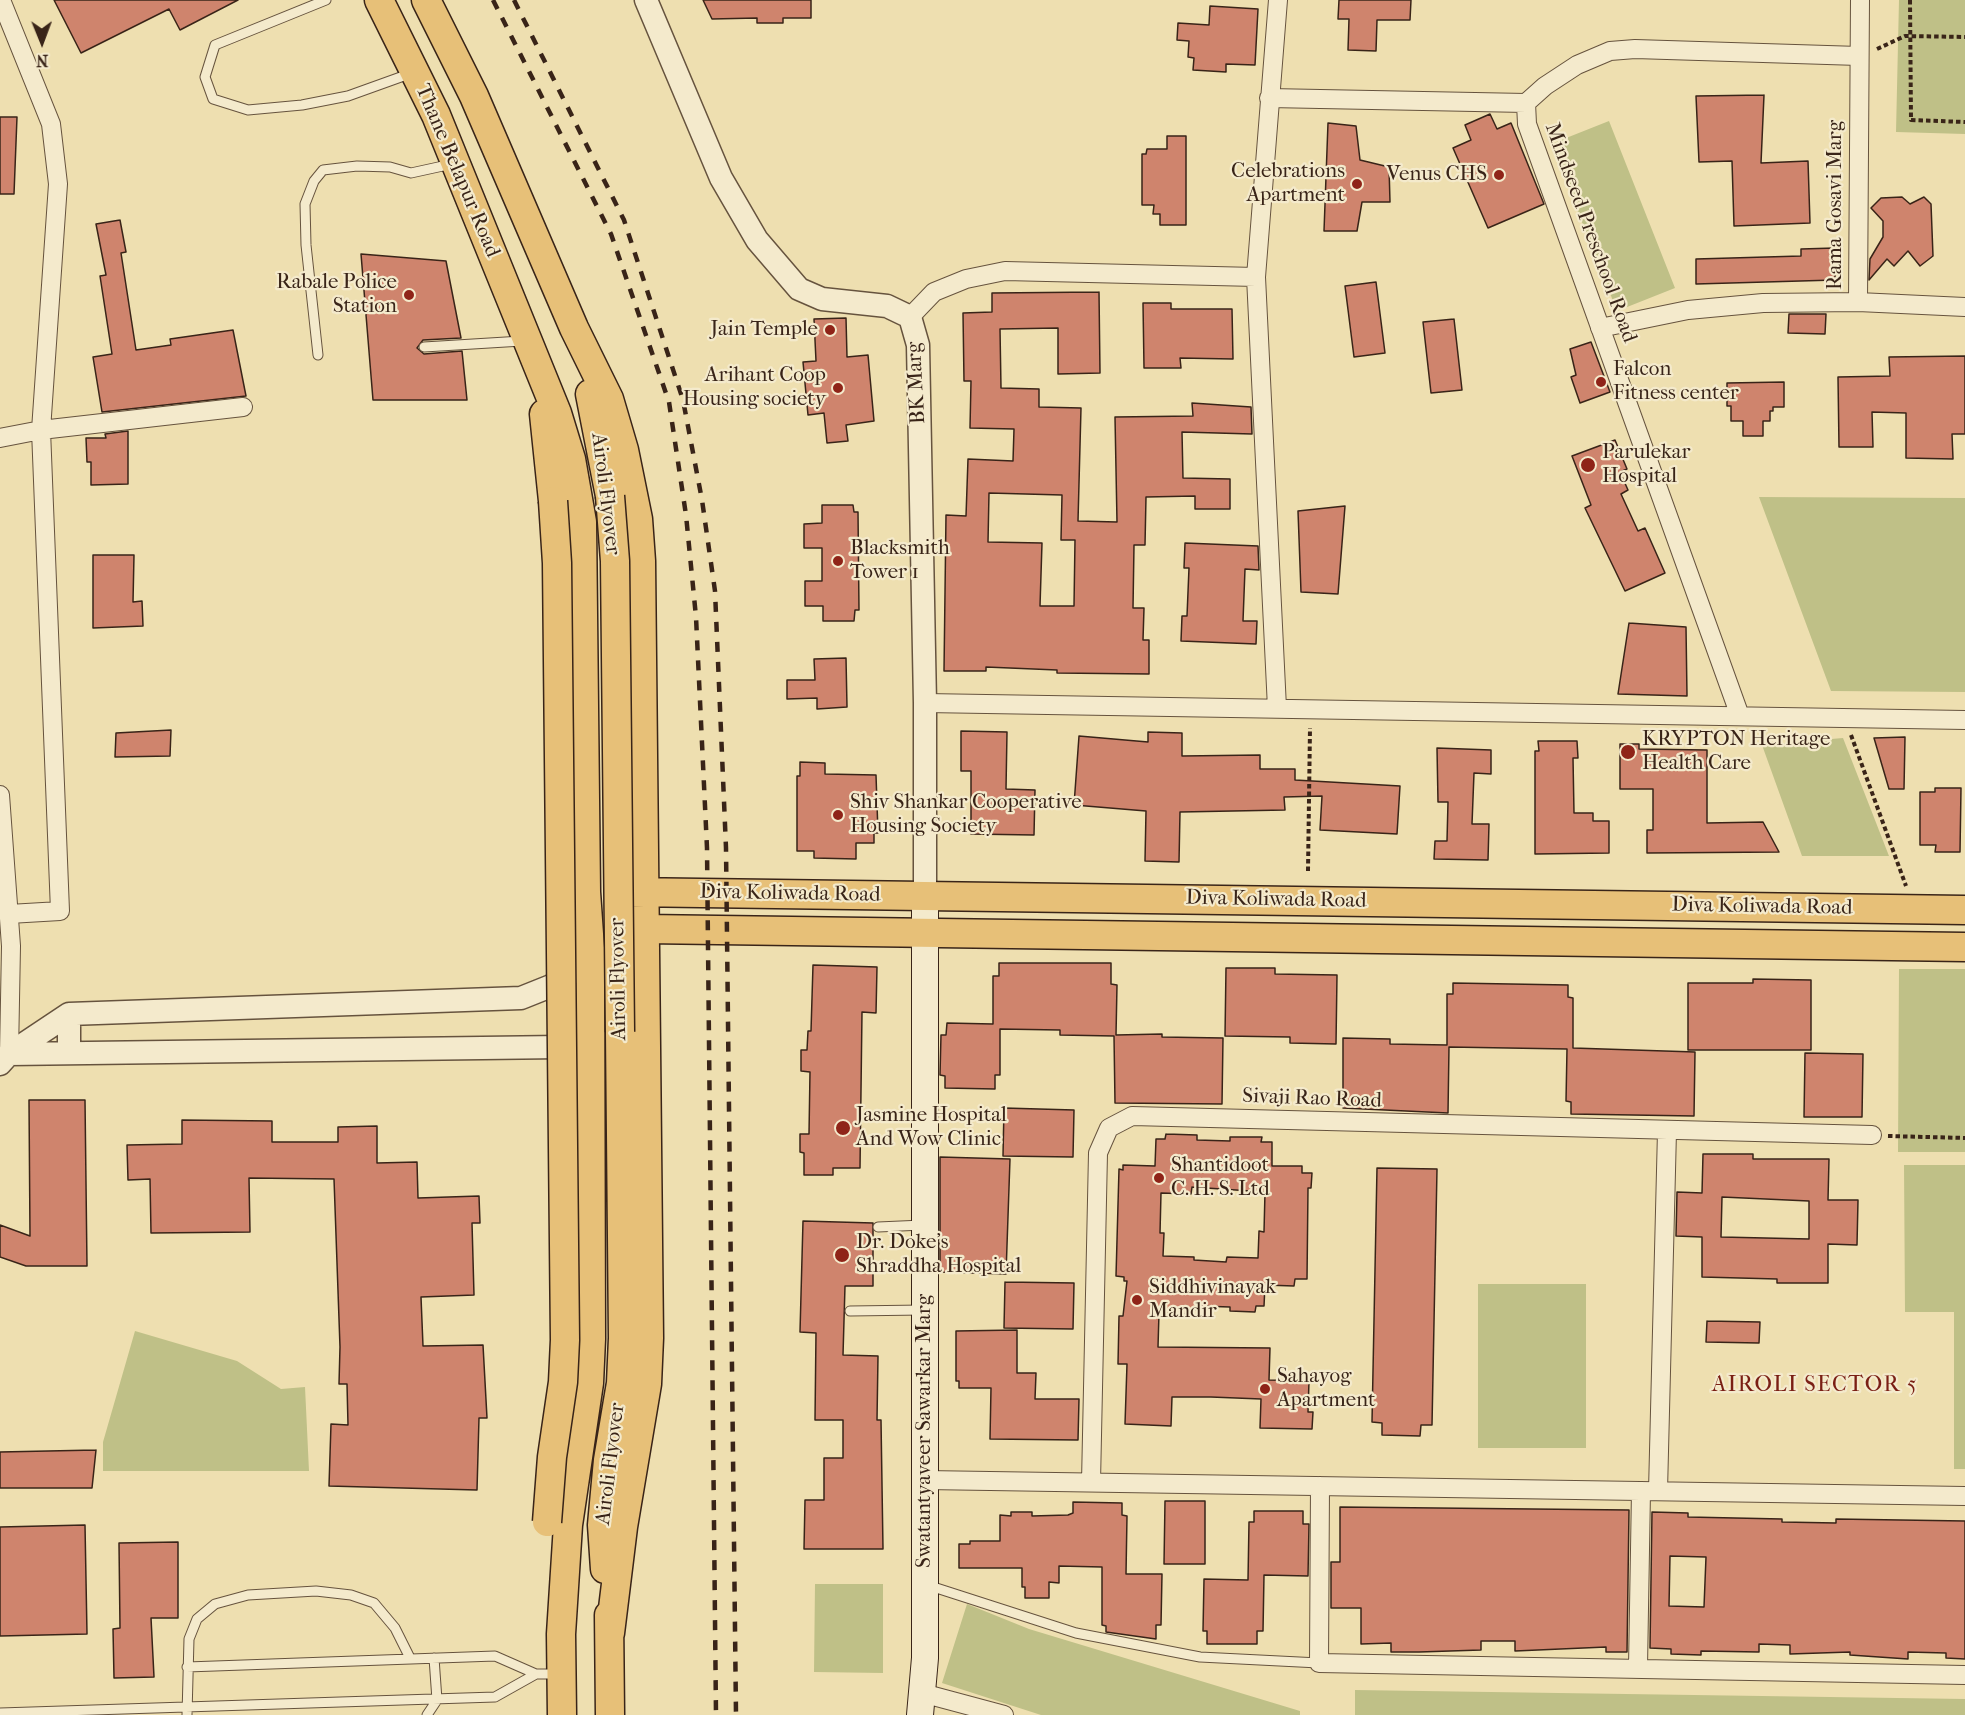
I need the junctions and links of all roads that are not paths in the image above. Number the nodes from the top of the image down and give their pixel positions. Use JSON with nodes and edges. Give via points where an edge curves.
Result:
{"nodes":[{"id":1,"x":1,"y":0,"type":"edge"},
{"id":2,"x":326,"y":0,"type":"edge"},
{"id":3,"x":379,"y":0,"type":"edge"},
{"id":4,"x":426,"y":0,"type":"edge"},
{"id":5,"x":646,"y":0,"type":"edge"},
{"id":6,"x":1278,"y":0,"type":"edge"},
{"id":7,"x":1860,"y":0,"type":"edge"},
{"id":8,"x":1859,"y":56,"type":"junction"},
{"id":9,"x":414,"y":72,"type":"junction"},
{"id":10,"x":1269,"y":98,"type":"junction"},
{"id":11,"x":1526,"y":103,"type":"junction"},
{"id":12,"x":456,"y":163,"type":"junction"},
{"id":13,"x":1256,"y":277,"type":"junction"},
{"id":14,"x":1858,"y":302,"type":"junction"},
{"id":15,"x":1965,"y":307,"type":"edge"},
{"id":16,"x":910,"y":317,"type":"junction"},
{"id":17,"x":574,"y":328,"type":"junction"},
{"id":18,"x":1600,"y":328,"type":"junction"},
{"id":19,"x":529,"y":343,"type":"junction"},
{"id":20,"x":424,"y":347,"type":"dead end"},
{"id":21,"x":318,"y":355,"type":"dead end"},
{"id":22,"x":243,"y":407,"type":"dead end"},
{"id":23,"x":41,"y":430,"type":"junction"},
{"id":24,"x":0,"y":438,"type":"edge"},
{"id":25,"x":925,"y":703,"type":"junction"},
{"id":26,"x":1277,"y":708,"type":"junction"},
{"id":27,"x":1740,"y":716,"type":"junction"},
{"id":28,"x":1965,"y":720,"type":"edge"},
{"id":29,"x":0,"y":801,"type":"edge"},
{"id":30,"x":586,"y":892,"type":"junction"},
{"id":31,"x":644,"y":892,"type":"junction"},
{"id":32,"x":925,"y":896,"type":"junction"},
{"id":33,"x":1965,"y":910,"type":"edge"},
{"id":34,"x":9,"y":914,"type":"junction"},
{"id":35,"x":645,"y":928,"type":"junction"},
{"id":36,"x":925,"y":932,"type":"junction"},
{"id":37,"x":1965,"y":947,"type":"edge"},
{"id":38,"x":590,"y":948,"type":"junction"},
{"id":39,"x":69,"y":1014,"type":"junction"},
{"id":40,"x":561,"y":1047,"type":"junction"},
{"id":41,"x":69,"y":1053,"type":"junction"},
{"id":42,"x":5,"y":1059,"type":"edge"},
{"id":43,"x":1667,"y":1131,"type":"junction"},
{"id":44,"x":1872,"y":1135,"type":"road end"},
{"id":45,"x":925,"y":1225,"type":"junction"},
{"id":46,"x":878,"y":1227,"type":"dead end"},
{"id":47,"x":925,"y":1310,"type":"junction"},
{"id":48,"x":850,"y":1311,"type":"dead end"},
{"id":49,"x":925,"y":1479,"type":"junction"},
{"id":50,"x":1091,"y":1482,"type":"junction"},
{"id":51,"x":1320,"y":1486,"type":"junction"},
{"id":52,"x":1650,"y":1491,"type":"junction"},
{"id":53,"x":1965,"y":1496,"type":"edge"},
{"id":54,"x":925,"y":1585,"type":"junction"},
{"id":55,"x":610,"y":1633,"type":"junction"},
{"id":56,"x":561,"y":1634,"type":"junction"},
{"id":57,"x":434,"y":1658,"type":"junction"},
{"id":58,"x":410,"y":1659,"type":"junction"},
{"id":59,"x":1319,"y":1663,"type":"junction"},
{"id":60,"x":187,"y":1667,"type":"junction"},
{"id":61,"x":1638,"y":1667,"type":"junction"},
{"id":62,"x":549,"y":1674,"type":"junction"},
{"id":63,"x":1965,"y":1675,"type":"edge"},
{"id":64,"x":437,"y":1700,"type":"junction"},
{"id":65,"x":921,"y":1704,"type":"edge"},
{"id":66,"x":187,"y":1711,"type":"edge"},
{"id":67,"x":0,"y":1713,"type":"edge"},
{"id":68,"x":427,"y":1715,"type":"edge"},
{"id":69,"x":562,"y":1715,"type":"edge"},
{"id":70,"x":610,"y":1715,"type":"edge"},
{"id":71,"x":1004,"y":1715,"type":"edge"}],
"edges":[{"from":1,"to":23,"type":"street","via":[[51,123],[57,184]]},
{"from":2,"to":9,"type":"lane","via":[[215,45],[205,77],[213,99],[248,110],[302,105],[348,96]]},
{"from":3,"to":9,"type":"main road","name":"Thane Belapur Road"},
{"from":4,"to":17,"type":"main road","name":"Thane Belapur Road","via":[[478,106]]},
{"from":5,"to":16,"type":"street","name":"BK Marg","via":[[721,178],[757,240],[799,289],[822,299],[887,306]]},
{"from":6,"to":10,"type":"street"},
{"from":7,"to":8,"type":"street","name":"Rama Gosavi Marg"},
{"from":8,"to":11,"type":"street","via":[[1610,51],[1577,65]]},
{"from":8,"to":14,"type":"street","name":"Rama Gosavi Marg"},
{"from":9,"to":12,"type":"main road","name":"Thane Belapur Road"},
{"from":10,"to":11,"type":"street"},
{"from":10,"to":13,"type":"street"},
{"from":11,"to":18,"type":"street","name":"Mindseed Preschool Road","via":[[1527,124]]},
{"from":12,"to":19,"type":"main road","name":"Thane Belapur Road"},
{"from":12,"to":21,"type":"lane","via":[[411,173],[368,166],[322,171],[314,182],[305,204]]},
{"from":13,"to":16,"type":"street","via":[[1005,271],[966,279],[934,292]]},
{"from":13,"to":26,"type":"street"},
{"from":14,"to":15,"type":"street","name":"Rama Gosavi Marg"},
{"from":14,"to":18,"type":"street","via":[[1763,303],[1688,310]]},
{"from":16,"to":25,"type":"street","name":"BK Marg","via":[[918,345]]},
{"from":17,"to":31,"type":"main road","via":[[609,399],[638,519]]},
{"from":17,"to":55,"type":"main road","name":"Airoli Flyover","bridge":true,"via":[[610,496],[615,561],[623,1338],[621,1383],[602,1525]]},
{"from":18,"to":27,"type":"street","name":"Mindseed Preschool Road"},
{"from":19,"to":20,"type":"lane"},
{"from":19,"to":30,"type":"main road","via":[[571,459],[582,522]]},
{"from":19,"to":40,"type":"main road","bridge":true,"via":[[544,417],[557,563]]},
{"from":22,"to":23,"type":"street"},
{"from":23,"to":24,"type":"street"},
{"from":23,"to":34,"type":"street","via":[[60,911]]},
{"from":25,"to":26,"type":"street"},
{"from":25,"to":32,"type":"street","name":"BK Marg"},
{"from":26,"to":27,"type":"street"},
{"from":27,"to":28,"type":"street"},
{"from":29,"to":34,"type":"street"},
{"from":30,"to":31,"type":"main road","name":"Diva Koliwada Road"},
{"from":30,"to":38,"type":"main road"},
{"from":31,"to":32,"type":"main road","name":"Diva Koliwada Road"},
{"from":31,"to":35,"type":"main road"},
{"from":32,"to":33,"type":"main road","name":"Diva Koliwada Road"},
{"from":32,"to":36,"type":"main road","name":"Swatantyaveer Sawarkar Marg"},
{"from":34,"to":42,"type":"street"},
{"from":35,"to":36,"type":"main road","name":"Diva Koliwada Road"},
{"from":35,"to":38,"type":"main road","name":"Diva Koliwada Road"},
{"from":35,"to":55,"type":"main road","via":[[647,1384]]},
{"from":36,"to":37,"type":"main road","name":"Diva Koliwada Road"},
{"from":36,"to":45,"type":"main road","name":"Swatantyaveer Sawarkar Marg"},
{"from":38,"to":39,"type":"street","via":[[573,972],[521,998]]},
{"from":38,"to":56,"type":"main road","via":[[589,1383],[568,1525]]},
{"from":39,"to":41,"type":"street"},
{"from":39,"to":42,"type":"street"},
{"from":40,"to":41,"type":"street"},
{"from":40,"to":56,"type":"main road","bridge":true,"via":[[563,1382],[548,1522]]},
{"from":41,"to":42,"type":"street"},
{"from":43,"to":44,"type":"street","name":"Sivaji Rao Road"},
{"from":43,"to":50,"type":"street","name":"Sivaji Rao Road","via":[[1132,1116],[1109,1128],[1098,1153]]},
{"from":43,"to":52,"type":"street"},
{"from":45,"to":46,"type":"lane"},
{"from":45,"to":47,"type":"main road","name":"Swatantyaveer Sawarkar Marg"},
{"from":47,"to":48,"type":"lane"},
{"from":47,"to":49,"type":"main road","name":"Swatantyaveer Sawarkar Marg"},
{"from":49,"to":50,"type":"street"},
{"from":49,"to":54,"type":"main road","name":"Swatantyaveer Sawarkar Marg"},
{"from":50,"to":51,"type":"street"},
{"from":51,"to":52,"type":"street"},
{"from":51,"to":59,"type":"street"},
{"from":52,"to":53,"type":"street"},
{"from":52,"to":61,"type":"street"},
{"from":54,"to":59,"type":"lane","via":[[1076,1633],[1200,1657]]},
{"from":54,"to":65,"type":"main road","name":"Swatantyaveer Sawarkar Marg"},
{"from":55,"to":70,"type":"main road"},
{"from":56,"to":62,"type":"main road"},
{"from":57,"to":58,"type":"lane"},
{"from":57,"to":62,"type":"lane","via":[[495,1656]]},
{"from":57,"to":64,"type":"lane"},
{"from":58,"to":60,"type":"lane"},
{"from":58,"to":60,"type":"lane","via":[[395,1628],[374,1603],[351,1595],[315,1591],[248,1595],[215,1604],[197,1619],[189,1639]]},
{"from":59,"to":61,"type":"street"},
{"from":60,"to":66,"type":"lane"},
{"from":61,"to":63,"type":"street"},
{"from":62,"to":64,"type":"lane","via":[[495,1697]]},
{"from":62,"to":69,"type":"main road"},
{"from":64,"to":66,"type":"lane"},
{"from":64,"to":68,"type":"lane"},
{"from":65,"to":71,"type":"street"},
{"from":66,"to":67,"type":"lane"}]}
